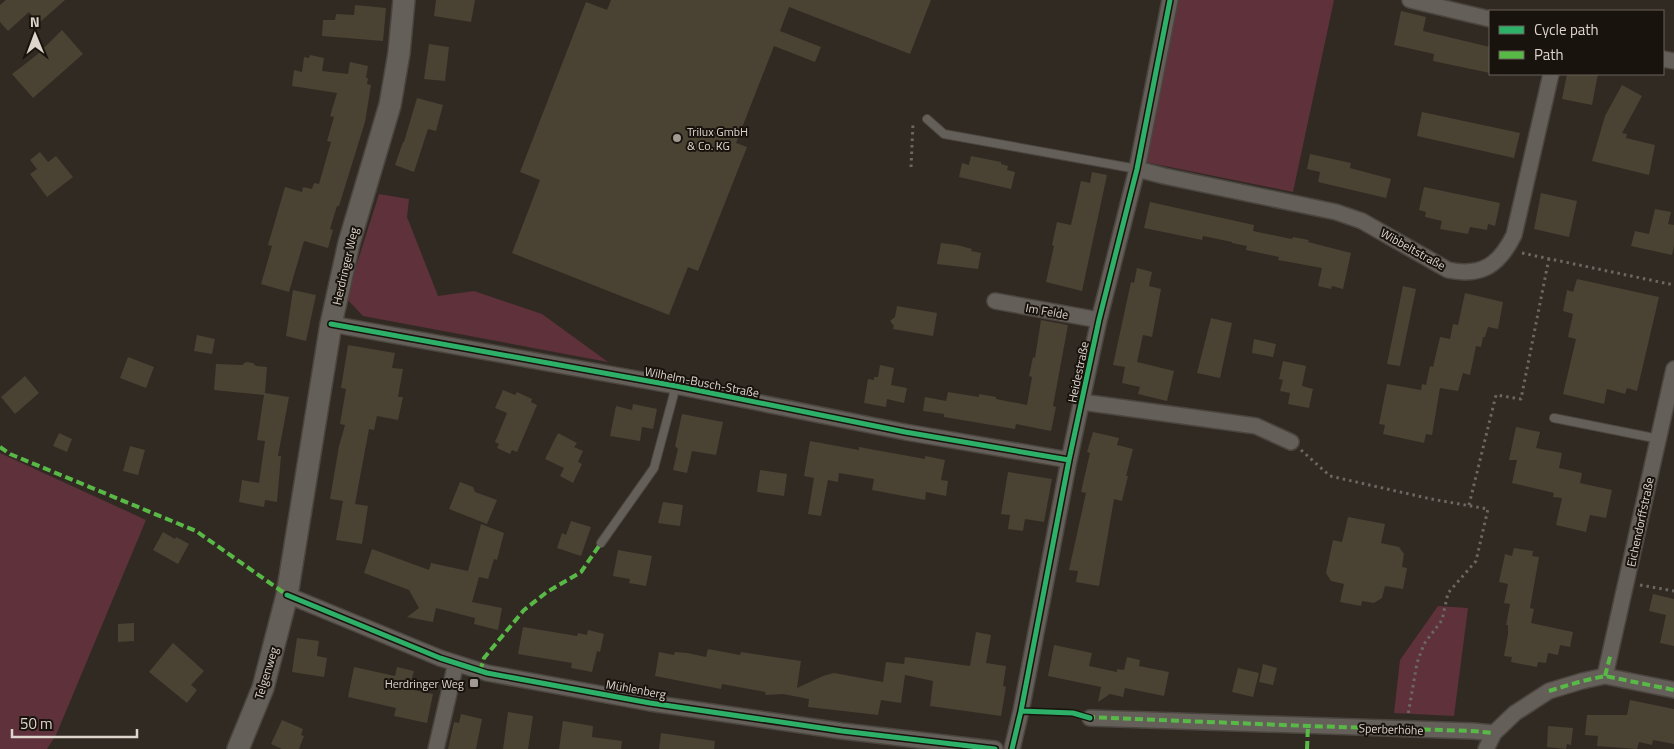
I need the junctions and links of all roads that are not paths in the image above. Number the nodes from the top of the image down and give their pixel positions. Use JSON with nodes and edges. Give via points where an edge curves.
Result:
{"nodes":[{"id":1,"x":404,"y":0,"type":"edge"},
{"id":2,"x":1170,"y":0,"type":"edge"},
{"id":3,"x":1410,"y":0,"type":"edge"},
{"id":4,"x":1489,"y":19,"type":"edge"},
{"id":5,"x":1551,"y":75,"type":"edge"},
{"id":6,"x":927,"y":119,"type":"dead end"},
{"id":7,"x":1137,"y":169,"type":"junction"},
{"id":8,"x":995,"y":301,"type":"dead end"},
{"id":9,"x":1099,"y":320,"type":"junction"},
{"id":10,"x":331,"y":324,"type":"junction"},
{"id":11,"x":1674,"y":369,"type":"edge"},
{"id":12,"x":676,"y":386,"type":"junction"},
{"id":13,"x":1082,"y":402,"type":"junction"},
{"id":14,"x":1554,"y":418,"type":"dead end"},
{"id":15,"x":1659,"y":439,"type":"junction"},
{"id":16,"x":1291,"y":442,"type":"road end"},
{"id":17,"x":1069,"y":460,"type":"junction"},
{"id":18,"x":601,"y":543,"type":"dead end"},
{"id":19,"x":287,"y":595,"type":"junction"},
{"id":20,"x":456,"y":663,"type":"junction"},
{"id":21,"x":1606,"y":676,"type":"junction"},
{"id":22,"x":1674,"y":690,"type":"edge"},
{"id":23,"x":1090,"y":718,"type":"dead end"},
{"id":24,"x":1494,"y":733,"type":"junction"},
{"id":25,"x":238,"y":749,"type":"edge"},
{"id":26,"x":436,"y":749,"type":"edge"},
{"id":27,"x":995,"y":749,"type":"edge"},
{"id":28,"x":1012,"y":749,"type":"edge"},
{"id":29,"x":1486,"y":749,"type":"edge"}],
"edges":[{"from":1,"to":10,"type":"main road","name":"Herdringer Weg","via":[[390,105],[349,243]]},
{"from":2,"to":7,"type":"street","name":"Heidestraße"},
{"from":3,"to":4,"type":"street"},
{"from":5,"to":7,"type":"street","name":"Wibbeltstraße","via":[[1514,235],[1499,259],[1476,271],[1448,270],[1362,221],[1336,212]]},
{"from":6,"to":7,"type":"lane","via":[[944,134]]},
{"from":7,"to":9,"type":"street","name":"Heidestraße"},
{"from":8,"to":9,"type":"street","name":"Im Felde"},
{"from":9,"to":13,"type":"street","name":"Heidestraße"},
{"from":10,"to":12,"type":"street","name":"Wilhelm-Busch-Straße"},
{"from":10,"to":19,"type":"main road","name":"Herdringer Weg"},
{"from":11,"to":15,"type":"street","name":"Eichendorffstraße"},
{"from":12,"to":17,"type":"street","name":"Wilhelm-Busch-Straße","via":[[906,432]]},
{"from":12,"to":18,"type":"lane","via":[[654,468]]},
{"from":13,"to":16,"type":"street","name":"Heidestraße","via":[[1256,426]]},
{"from":13,"to":17,"type":"street","name":"Heidestraße"},
{"from":14,"to":15,"type":"lane"},
{"from":15,"to":21,"type":"street","name":"Eichendorffstraße"},
{"from":17,"to":28,"type":"street","name":"Heidestraße"},
{"from":19,"to":20,"type":"street","name":"Mühlenberg"},
{"from":19,"to":25,"type":"main road","name":"Telgenweg","via":[[263,688]]},
{"from":20,"to":26,"type":"street"},
{"from":20,"to":27,"type":"street","name":"Mühlenberg","via":[[487,673],[650,703]]},
{"from":21,"to":22,"type":"street"},
{"from":21,"to":24,"type":"street","via":[[1549,691],[1515,713]]},
{"from":23,"to":24,"type":"street","name":"Sperberhöhe"},
{"from":24,"to":29,"type":"street"}]}
